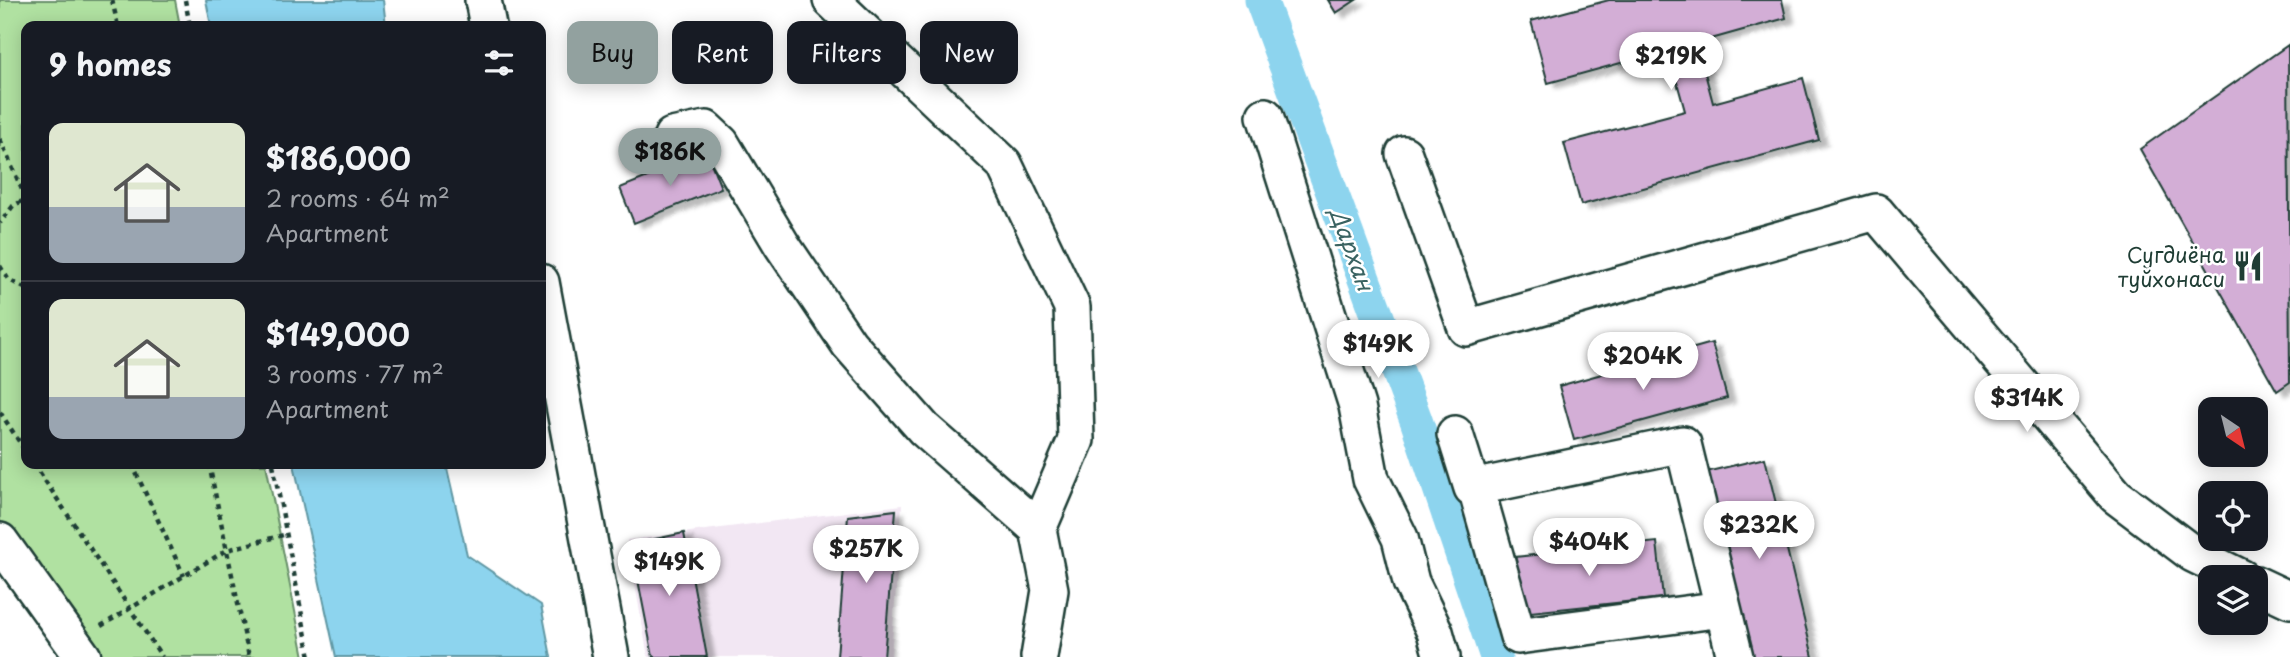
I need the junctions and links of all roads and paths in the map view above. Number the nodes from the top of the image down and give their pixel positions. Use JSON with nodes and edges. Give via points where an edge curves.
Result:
{"nodes":[{"id":1,"x":112,"y":0,"type":"edge"},
{"id":2,"x":185,"y":0,"type":"edge"},
{"id":3,"x":483,"y":0,"type":"edge"},
{"id":4,"x":831,"y":0,"type":"edge"},
{"id":5,"x":117,"y":21,"type":"edge"},
{"id":6,"x":189,"y":21,"type":"edge"},
{"id":7,"x":487,"y":21,"type":"edge"},
{"id":8,"x":1265,"y":116,"type":"dead end"},
{"id":9,"x":673,"y":136,"type":"dead end"},
{"id":10,"x":0,"y":139,"type":"edge"},
{"id":11,"x":1404,"y":154,"type":"dead end"},
{"id":12,"x":21,"y":187,"type":"edge"},
{"id":13,"x":21,"y":202,"type":"edge"},
{"id":14,"x":0,"y":223,"type":"edge"},
{"id":15,"x":0,"y":267,"type":"edge"},
{"id":16,"x":21,"y":286,"type":"edge"},
{"id":17,"x":546,"y":309,"type":"edge"},
{"id":18,"x":0,"y":412,"type":"edge"},
{"id":19,"x":1455,"y":434,"type":"dead end"},
{"id":20,"x":21,"y":444,"type":"edge"},
{"id":21,"x":37,"y":469,"type":"edge"},
{"id":22,"x":134,"y":469,"type":"edge"},
{"id":23,"x":210,"y":469,"type":"edge"},
{"id":24,"x":274,"y":469,"type":"edge"},
{"id":25,"x":1476,"y":488,"type":"junction"},
{"id":26,"x":1038,"y":529,"type":"junction"},
{"id":27,"x":287,"y":534,"type":"junction"},
{"id":28,"x":0,"y":541,"type":"edge"},
{"id":29,"x":227,"y":551,"type":"junction"},
{"id":30,"x":2215,"y":565,"type":"edge"},
{"id":31,"x":184,"y":576,"type":"junction"},
{"id":32,"x":2268,"y":590,"type":"edge"},
{"id":33,"x":2290,"y":600,"type":"edge"},
{"id":34,"x":130,"y":608,"type":"junction"},
{"id":35,"x":1723,"y":609,"type":"junction"},
{"id":36,"x":78,"y":650,"type":"edge"},
{"id":37,"x":162,"y":657,"type":"edge"},
{"id":38,"x":249,"y":657,"type":"edge"},
{"id":39,"x":310,"y":657,"type":"edge"},
{"id":40,"x":611,"y":657,"type":"edge"},
{"id":41,"x":1039,"y":657,"type":"edge"},
{"id":42,"x":1442,"y":657,"type":"edge"},
{"id":43,"x":1735,"y":657,"type":"edge"}],
"edges":[{"from":1,"to":5,"type":"path"},
{"from":2,"to":6,"type":"path"},
{"from":3,"to":7,"type":"street"},
{"from":4,"to":26,"type":"street","via":[[1004,164],[1072,307],[1076,440]]},
{"from":8,"to":42,"type":"street","via":[[1357,406],[1371,479],[1400,538],[1411,582]]},
{"from":9,"to":26,"type":"street","via":[[706,129],[721,143],[849,344],[924,429]]},
{"from":10,"to":12,"type":"path"},
{"from":11,"to":30,"type":"street","via":[[1466,328],[1876,212],[2116,496],[2193,554]]},
{"from":13,"to":14,"type":"path"},
{"from":15,"to":16,"type":"path"},
{"from":17,"to":40,"type":"street"},
{"from":18,"to":20,"type":"path"},
{"from":19,"to":25,"type":"street","via":[[1472,488]]},
{"from":21,"to":34,"type":"path"},
{"from":22,"to":31,"type":"path"},
{"from":23,"to":29,"type":"path"},
{"from":24,"to":27,"type":"path"},
{"from":25,"to":35,"type":"street","via":[[1518,636]]},
{"from":25,"to":35,"type":"street","via":[[1683,444]]},
{"from":26,"to":41,"type":"street","via":[[1050,590]]},
{"from":27,"to":29,"type":"path"},
{"from":27,"to":39,"type":"path"},
{"from":28,"to":36,"type":"street"},
{"from":29,"to":31,"type":"path"},
{"from":29,"to":38,"type":"path"},
{"from":31,"to":34,"type":"path"},
{"from":32,"to":33,"type":"street"},
{"from":34,"to":36,"type":"path"},
{"from":34,"to":37,"type":"path"},
{"from":35,"to":43,"type":"street"}]}
